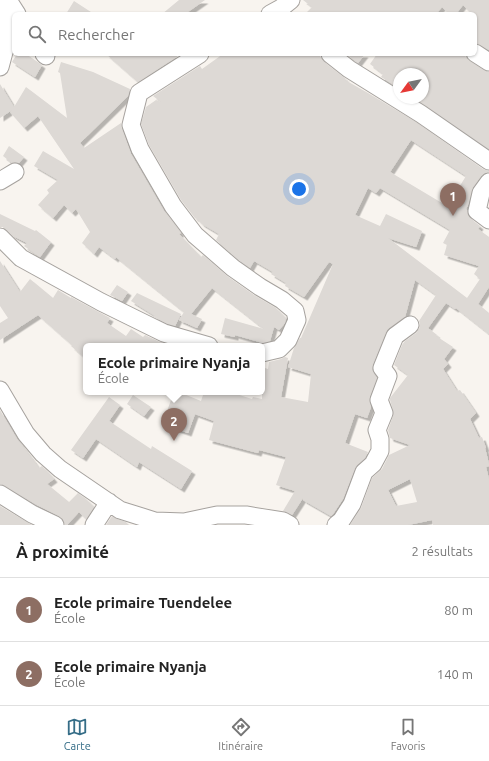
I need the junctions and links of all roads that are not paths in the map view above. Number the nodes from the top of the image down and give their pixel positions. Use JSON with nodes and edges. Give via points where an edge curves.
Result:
{"nodes":[{"id":1,"x":0,"y":0,"type":"edge"},
{"id":2,"x":8,"y":0,"type":"edge"},
{"id":3,"x":16,"y":12,"type":"edge"},
{"id":4,"x":477,"y":54,"type":"edge"},
{"id":5,"x":197,"y":56,"type":"edge"},
{"id":6,"x":333,"y":56,"type":"edge"},
{"id":7,"x":489,"y":62,"type":"edge"},
{"id":8,"x":0,"y":67,"type":"edge"},
{"id":9,"x":489,"y":161,"type":"edge"},
{"id":10,"x":15,"y":172,"type":"dead end"},
{"id":11,"x":0,"y":181,"type":"edge"},
{"id":12,"x":489,"y":182,"type":"edge"},
{"id":13,"x":489,"y":220,"type":"edge"},
{"id":14,"x":0,"y":237,"type":"edge"},
{"id":15,"x":410,"y":325,"type":"dead end"},
{"id":16,"x":199,"y":343,"type":"edge"},
{"id":17,"x":265,"y":352,"type":"edge"},
{"id":18,"x":0,"y":390,"type":"edge"},
{"id":19,"x":0,"y":494,"type":"edge"},
{"id":20,"x":109,"y":502,"type":"junction"},
{"id":21,"x":55,"y":525,"type":"edge"},
{"id":22,"x":94,"y":525,"type":"edge"},
{"id":23,"x":290,"y":525,"type":"edge"},
{"id":24,"x":336,"y":525,"type":"edge"}],
"edges":[{"from":1,"to":8,"type":"street","via":[[7,44]]},
{"from":2,"to":3,"type":"street"},
{"from":4,"to":7,"type":"street"},
{"from":5,"to":17,"type":"street","via":[[139,93],[131,126],[140,149],[173,206],[196,235],[233,268],[282,300],[295,312],[297,320],[288,340],[279,349]]},
{"from":6,"to":9,"type":"street"},
{"from":10,"to":11,"type":"street"},
{"from":12,"to":13,"type":"street","via":[[482,193],[477,211]]},
{"from":14,"to":16,"type":"street","via":[[21,258],[101,302],[164,333]]},
{"from":15,"to":24,"type":"street","via":[[395,336],[382,368],[388,376],[379,400],[384,413],[377,430],[380,451],[373,464],[364,472],[352,504]]},
{"from":18,"to":20,"type":"street","via":[[26,434],[43,454],[60,469]]},
{"from":19,"to":21,"type":"street"},
{"from":20,"to":22,"type":"street"},
{"from":20,"to":23,"type":"street","via":[[120,510],[155,521],[184,522],[217,515],[246,515],[283,521]]}]}
